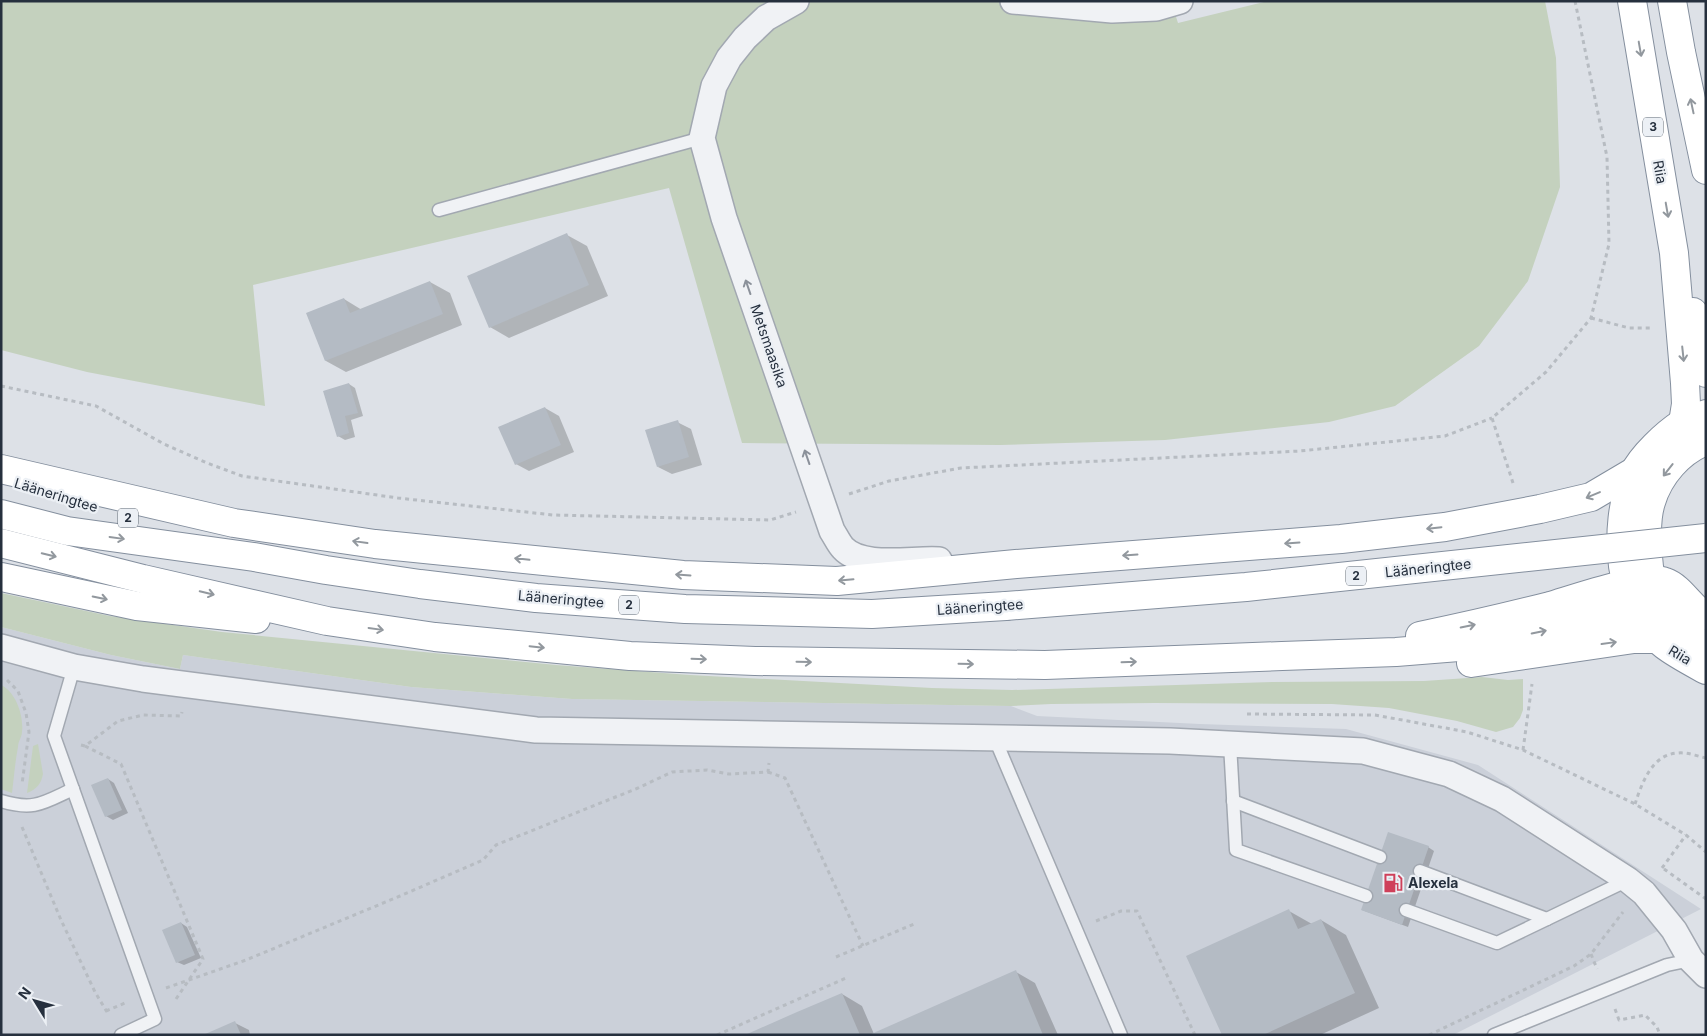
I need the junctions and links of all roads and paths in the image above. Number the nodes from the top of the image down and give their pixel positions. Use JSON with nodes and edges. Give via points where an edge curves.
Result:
{"nodes":[{"id":1,"x":796,"y":1,"type":"edge"},
{"id":2,"x":1013,"y":1,"type":"edge"},
{"id":3,"x":1180,"y":1,"type":"edge"},
{"id":4,"x":1575,"y":1,"type":"edge"},
{"id":5,"x":1632,"y":1,"type":"edge"},
{"id":6,"x":1672,"y":1,"type":"edge"},
{"id":7,"x":702,"y":138,"type":"junction"},
{"id":8,"x":1706,"y":170,"type":"edge"},
{"id":9,"x":439,"y":210,"type":"dead end"},
{"id":10,"x":1674,"y":253,"type":"junction"},
{"id":11,"x":1591,"y":318,"type":"junction"},
{"id":12,"x":1655,"y":328,"type":"dead end"},
{"id":13,"x":1706,"y":373,"type":"edge"},
{"id":14,"x":1,"y":386,"type":"edge"},
{"id":15,"x":1492,"y":418,"type":"junction"},
{"id":16,"x":1700,"y":428,"type":"edge"},
{"id":17,"x":1,"y":469,"type":"edge"},
{"id":18,"x":1635,"y":471,"type":"junction"},
{"id":19,"x":1,"y":478,"type":"edge"},
{"id":20,"x":1516,"y":491,"type":"dead end"},
{"id":21,"x":823,"y":503,"type":"junction"},
{"id":22,"x":1,"y":514,"type":"edge"},
{"id":23,"x":1706,"y":538,"type":"edge"},
{"id":24,"x":1,"y":544,"type":"edge"},
{"id":25,"x":254,"y":557,"type":"junction"},
{"id":26,"x":1016,"y":564,"type":"junction"},
{"id":27,"x":1,"y":577,"type":"edge"},
{"id":28,"x":1639,"y":583,"type":"junction"},
{"id":29,"x":1635,"y":612,"type":"junction"},
{"id":30,"x":1706,"y":616,"type":"edge"},
{"id":31,"x":327,"y":621,"type":"junction"},
{"id":32,"x":1662,"y":628,"type":"junction"},
{"id":33,"x":1,"y":646,"type":"edge"},
{"id":34,"x":1706,"y":646,"type":"edge"},
{"id":35,"x":1282,"y":656,"type":"junction"},
{"id":36,"x":74,"y":667,"type":"junction"},
{"id":37,"x":1706,"y":670,"type":"edge"},
{"id":38,"x":4,"y":678,"type":"dead end"},
{"id":39,"x":1532,"y":681,"type":"dead end"},
{"id":40,"x":1467,"y":732,"type":"dead end"},
{"id":41,"x":771,"y":735,"type":"junction"},
{"id":42,"x":995,"y":739,"type":"junction"},
{"id":43,"x":1230,"y":744,"type":"junction"},
{"id":44,"x":85,"y":746,"type":"dead end"},
{"id":45,"x":1523,"y":750,"type":"junction"},
{"id":46,"x":1706,"y":758,"type":"edge"},
{"id":47,"x":768,"y":772,"type":"junction"},
{"id":48,"x":72,"y":789,"type":"junction"},
{"id":49,"x":1,"y":800,"type":"edge"},
{"id":50,"x":1233,"y":801,"type":"junction"},
{"id":51,"x":1635,"y":804,"type":"junction"},
{"id":52,"x":19,"y":805,"type":"junction"},
{"id":53,"x":1686,"y":835,"type":"junction"},
{"id":54,"x":1706,"y":852,"type":"edge"},
{"id":55,"x":1380,"y":857,"type":"dead end"},
{"id":56,"x":1662,"y":868,"type":"junction"},
{"id":57,"x":1420,"y":871,"type":"dead end"},
{"id":58,"x":1636,"y":886,"type":"junction"},
{"id":59,"x":1366,"y":896,"type":"dead end"},
{"id":60,"x":1706,"y":899,"type":"edge"},
{"id":61,"x":1406,"y":910,"type":"dead end"},
{"id":62,"x":1547,"y":919,"type":"junction"},
{"id":63,"x":914,"y":924,"type":"dead end"},
{"id":64,"x":1077,"y":929,"type":"junction"},
{"id":65,"x":864,"y":946,"type":"junction"},
{"id":66,"x":836,"y":957,"type":"dead end"},
{"id":67,"x":1698,"y":968,"type":"edge"},
{"id":68,"x":846,"y":978,"type":"dead end"},
{"id":69,"x":190,"y":980,"type":"junction"},
{"id":70,"x":146,"y":995,"type":"junction"},
{"id":71,"x":172,"y":1006,"type":"dead end"},
{"id":72,"x":106,"y":1011,"type":"junction"},
{"id":73,"x":1511,"y":1031,"type":"edge"},
{"id":74,"x":122,"y":1034,"type":"edge"},
{"id":75,"x":717,"y":1035,"type":"edge"},
{"id":76,"x":1121,"y":1035,"type":"edge"},
{"id":77,"x":1195,"y":1035,"type":"edge"},
{"id":78,"x":1429,"y":1035,"type":"edge"},
{"id":79,"x":1494,"y":1035,"type":"edge"}],
"edges":[{"from":1,"to":7,"type":"street","name":"Metsmaasika","via":[[766,18],[729,58],[714,86]]},
{"from":2,"to":3,"type":"street","via":[[1112,10],[1156,8]]},
{"from":4,"to":11,"type":"path","via":[[1607,156],[1609,244]]},
{"from":5,"to":10,"type":"highway","name":"Riia","number":"3","one_way":true},
{"from":8,"to":6,"type":"highway","one_way":true},
{"from":7,"to":9,"type":"lane"},
{"from":21,"to":7,"type":"street","name":"Metsmaasika","one_way":true,"via":[[724,218]]},
{"from":10,"to":13,"type":"highway","name":"Riia","number":"3","via":[[1694,312]]},
{"from":10,"to":16,"type":"highway","name":"Riia","number":"3","one_way":true,"via":[[1686,404]]},
{"from":11,"to":12,"type":"path","via":[[1629,328]]},
{"from":11,"to":15,"type":"path","via":[[1546,372]]},
{"from":14,"to":21,"type":"path","via":[[96,406],[164,444],[242,476],[553,515],[770,520]]},
{"from":15,"to":20,"type":"path"},
{"from":15,"to":21,"type":"path","via":[[1445,436],[1300,452],[961,468],[889,482]]},
{"from":16,"to":18,"type":"highway","via":[[1659,441]]},
{"from":16,"to":28,"type":"highway","one_way":true,"via":[[1661,480],[1651,502],[1648,557]]},
{"from":26,"to":17,"type":"highway","one_way":true,"via":[[838,581],[683,575],[375,544],[234,524]]},
{"from":18,"to":26,"type":"highway","one_way":true,"via":[[1591,497],[1445,527],[1341,539]]},
{"from":18,"to":28,"type":"highway","via":[[1626,496],[1622,555]]},
{"from":19,"to":25,"type":"highway","name":"Lääneringtee","number":"2"},
{"from":21,"to":26,"type":"street","name":"Metsmaasika","via":[[832,531],[843,549],[862,559]]},
{"from":22,"to":25,"type":"highway","name":"Lääneringtee","number":"2","one_way":true,"via":[[67,531]]},
{"from":23,"to":25,"type":"highway","name":"Lääneringtee","number":"2","bridge":true,"via":[[1246,587],[872,614],[685,609],[536,598],[420,584]]},
{"from":24,"to":31,"type":"highway","one_way":true},
{"from":27,"to":31,"type":"highway","one_way":true,"via":[[137,606],[269,620]]},
{"from":28,"to":29,"type":"highway"},
{"from":28,"to":30,"type":"highway","via":[[1664,582],[1675,587]]},
{"from":28,"to":32,"type":"highway","via":[[1655,594]]},
{"from":35,"to":28,"type":"highway","one_way":true,"via":[[1398,641]]},
{"from":29,"to":32,"type":"highway","via":[[1650,612]]},
{"from":35,"to":29,"type":"highway","one_way":true,"via":[[1471,646]]},
{"from":31,"to":35,"type":"highway","one_way":true,"via":[[435,637],[668,658],[1045,665]]},
{"from":32,"to":34,"type":"highway"},
{"from":35,"to":32,"type":"highway","one_way":true,"via":[[1416,666],[1472,663],[1625,640]]},
{"from":32,"to":37,"type":"highway","name":"Riia","via":[[1672,652]]},
{"from":33,"to":36,"type":"street"},
{"from":36,"to":41,"type":"street","via":[[536,730]]},
{"from":36,"to":48,"type":"lane","via":[[54,736]]},
{"from":38,"to":52,"type":"path","via":[[18,691],[29,732]]},
{"from":39,"to":45,"type":"path"},
{"from":40,"to":45,"type":"path"},
{"from":41,"to":42,"type":"street"},
{"from":41,"to":47,"type":"path"},
{"from":42,"to":43,"type":"street"},
{"from":42,"to":64,"type":"lane"},
{"from":43,"to":50,"type":"lane"},
{"from":43,"to":58,"type":"street","via":[[1362,751],[1449,774],[1502,799]]},
{"from":44,"to":69,"type":"path","via":[[121,764],[203,959]]},
{"from":45,"to":51,"type":"path"},
{"from":46,"to":51,"type":"path","via":[[1679,752],[1653,764]]},
{"from":47,"to":65,"type":"path","via":[[784,778]]},
{"from":47,"to":69,"type":"path","via":[[672,772],[496,845],[483,860],[400,896]]},
{"from":48,"to":52,"type":"lane","via":[[40,805]]},
{"from":48,"to":70,"type":"lane"},
{"from":49,"to":52,"type":"lane"},
{"from":50,"to":55,"type":"lane"},
{"from":50,"to":59,"type":"lane","via":[[1236,850]]},
{"from":51,"to":53,"type":"path"},
{"from":52,"to":72,"type":"path","via":[[17,816],[61,920]]},
{"from":53,"to":54,"type":"path"},
{"from":53,"to":56,"type":"path"},
{"from":56,"to":58,"type":"path"},
{"from":56,"to":60,"type":"path"},
{"from":57,"to":62,"type":"lane"},
{"from":58,"to":62,"type":"lane"},
{"from":58,"to":67,"type":"street","via":[[1674,930]]},
{"from":58,"to":78,"type":"path","via":[[1591,954],[1574,966]]},
{"from":61,"to":62,"type":"lane","via":[[1496,943]]},
{"from":63,"to":65,"type":"path"},
{"from":64,"to":76,"type":"lane"},
{"from":64,"to":77,"type":"path","via":[[1121,911],[1136,911]]},
{"from":65,"to":66,"type":"path"},
{"from":67,"to":73,"type":"lane","via":[[1667,965]]},
{"from":68,"to":75,"type":"path"},
{"from":69,"to":70,"type":"path"},
{"from":69,"to":71,"type":"path"},
{"from":70,"to":72,"type":"path"},
{"from":70,"to":74,"type":"lane","via":[[155,1018]]},
{"from":72,"to":74,"type":"path"},
{"from":73,"to":79,"type":"lane"}]}
